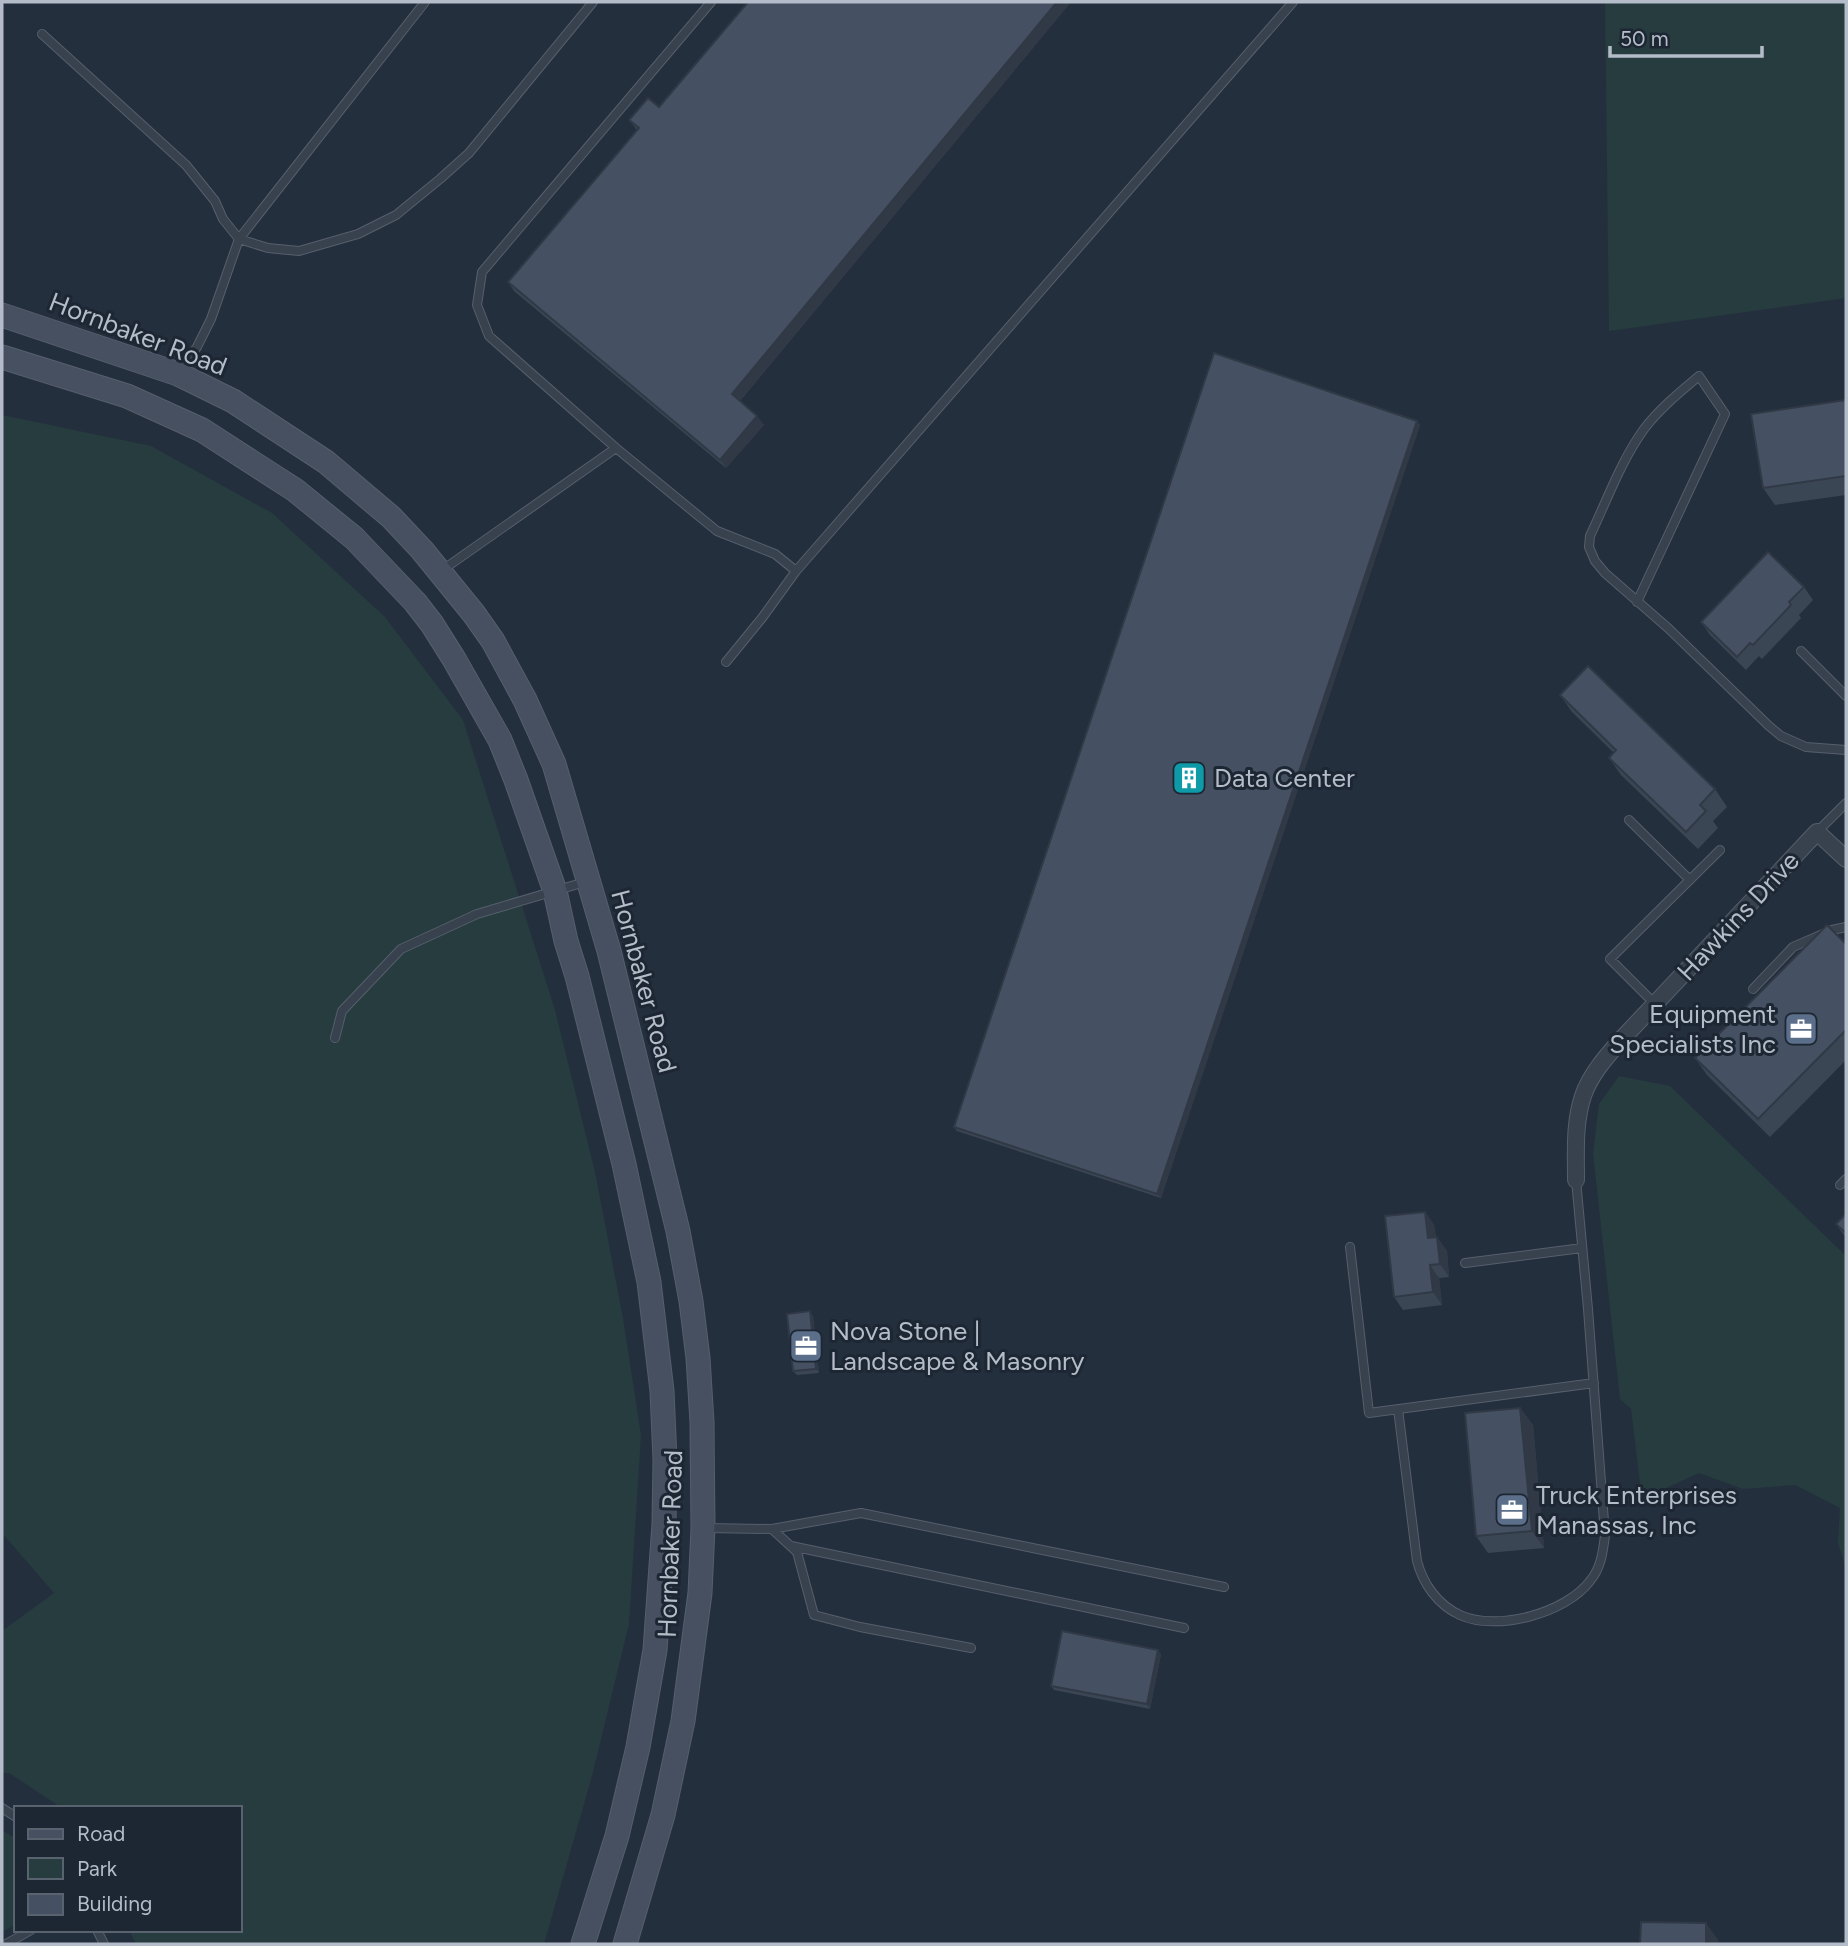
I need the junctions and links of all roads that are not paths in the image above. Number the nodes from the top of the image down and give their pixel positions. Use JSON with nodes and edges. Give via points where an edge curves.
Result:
{"nodes":[{"id":1,"x":425,"y":2,"type":"edge"},
{"id":2,"x":593,"y":2,"type":"edge"},
{"id":3,"x":711,"y":2,"type":"edge"},
{"id":4,"x":1293,"y":2,"type":"edge"},
{"id":5,"x":42,"y":34,"type":"dead end"},
{"id":6,"x":239,"y":239,"type":"junction"},
{"id":7,"x":2,"y":315,"type":"edge"},
{"id":8,"x":2,"y":357,"type":"edge"},
{"id":9,"x":178,"y":374,"type":"junction"},
{"id":10,"x":616,"y":447,"type":"junction"},
{"id":11,"x":796,"y":571,"type":"junction"},
{"id":12,"x":441,"y":572,"type":"junction"},
{"id":13,"x":1637,"y":601,"type":"junction"},
{"id":14,"x":1801,"y":651,"type":"dead end"},
{"id":15,"x":726,"y":662,"type":"dead end"},
{"id":16,"x":1846,"y":696,"type":"edge"},
{"id":17,"x":1846,"y":750,"type":"edge"},
{"id":18,"x":1846,"y":803,"type":"edge"},
{"id":19,"x":1629,"y":820,"type":"dead end"},
{"id":20,"x":1818,"y":832,"type":"junction"},
{"id":21,"x":1720,"y":850,"type":"dead end"},
{"id":22,"x":1846,"y":859,"type":"edge"},
{"id":23,"x":1690,"y":880,"type":"junction"},
{"id":24,"x":588,"y":881,"type":"junction"},
{"id":25,"x":555,"y":891,"type":"junction"},
{"id":26,"x":1846,"y":926,"type":"edge"},
{"id":27,"x":1753,"y":989,"type":"dead end"},
{"id":28,"x":1655,"y":1004,"type":"junction"},
{"id":29,"x":335,"y":1038,"type":"dead end"},
{"id":30,"x":1576,"y":1180,"type":"joint"},
{"id":31,"x":1350,"y":1247,"type":"dead end"},
{"id":32,"x":1583,"y":1248,"type":"junction"},
{"id":33,"x":1465,"y":1263,"type":"dead end"},
{"id":34,"x":1594,"y":1383,"type":"junction"},
{"id":35,"x":1398,"y":1409,"type":"junction"},
{"id":36,"x":703,"y":1528,"type":"junction"},
{"id":37,"x":772,"y":1529,"type":"junction"},
{"id":38,"x":791,"y":1546,"type":"junction"},
{"id":39,"x":1224,"y":1587,"type":"dead end"},
{"id":40,"x":1184,"y":1628,"type":"dead end"},
{"id":41,"x":971,"y":1648,"type":"dead end"},
{"id":42,"x":27,"y":1932,"type":"edge"},
{"id":43,"x":6,"y":1944,"type":"edge"},
{"id":44,"x":583,"y":1944,"type":"edge"},
{"id":45,"x":625,"y":1944,"type":"edge"}],
"edges":[{"from":1,"to":6,"type":"lane"},
{"from":2,"to":6,"type":"lane","via":[[469,153],[396,215],[358,234],[299,251]]},
{"from":3,"to":10,"type":"lane","via":[[482,272],[477,305],[489,336]]},
{"from":4,"to":11,"type":"lane"},
{"from":5,"to":6,"type":"lane","via":[[186,165]]},
{"from":6,"to":9,"type":"lane","via":[[211,319]]},
{"from":7,"to":9,"type":"main road","name":"Hornbaker Road"},
{"from":8,"to":25,"type":"main road","name":"Hornbaker Road","via":[[127,396],[202,430],[295,490],[354,538],[415,602],[461,671],[500,740]]},
{"from":9,"to":12,"type":"main road","name":"Hornbaker Road","via":[[233,401],[326,462],[391,517]]},
{"from":10,"to":11,"type":"lane","via":[[717,531],[775,554]]},
{"from":10,"to":12,"type":"lane"},
{"from":11,"to":15,"type":"lane"},
{"from":12,"to":24,"type":"main road","name":"Hornbaker Road","via":[[493,640],[525,700],[554,764]]},
{"from":13,"to":13,"type":"lane","via":[[1725,414],[1699,376],[1646,427],[1590,536],[1595,561]]},
{"from":13,"to":17,"type":"lane","via":[[1781,736],[1805,747]]},
{"from":14,"to":16,"type":"lane"},
{"from":18,"to":20,"type":"lane"},
{"from":19,"to":23,"type":"lane"},
{"from":20,"to":22,"type":"street","name":"Hawkins Drive"},
{"from":20,"to":28,"type":"street","name":"Hawkins Drive"},
{"from":21,"to":23,"type":"lane"},
{"from":23,"to":28,"type":"lane","via":[[1611,959]]},
{"from":24,"to":25,"type":"lane"},
{"from":24,"to":36,"type":"main road","name":"Hornbaker Road","via":[[678,1231],[691,1301],[702,1422]]},
{"from":25,"to":29,"type":"lane","via":[[477,914],[401,949],[342,1011]]},
{"from":25,"to":44,"type":"main road","name":"Hornbaker Road","via":[[649,1282],[665,1460],[655,1650],[617,1836]]},
{"from":26,"to":27,"type":"lane","via":[[1793,947]]},
{"from":28,"to":30,"type":"street","name":"Hawkins Drive","via":[[1605,1058],[1583,1094]]},
{"from":30,"to":32,"type":"lane"},
{"from":31,"to":35,"type":"lane","via":[[1369,1413]]},
{"from":32,"to":33,"type":"lane"},
{"from":32,"to":34,"type":"lane"},
{"from":34,"to":35,"type":"lane"},
{"from":34,"to":35,"type":"lane","via":[[1605,1535],[1602,1560],[1578,1594],[1564,1604],[1523,1618],[1491,1621],[1463,1617],[1443,1605],[1425,1582],[1417,1562]]},
{"from":36,"to":37,"type":"lane"},
{"from":36,"to":45,"type":"main road","name":"Hornbaker Road","via":[[684,1721],[663,1815]]},
{"from":37,"to":38,"type":"lane"},
{"from":37,"to":39,"type":"lane","via":[[861,1513]]},
{"from":38,"to":40,"type":"lane"},
{"from":38,"to":41,"type":"lane","via":[[797,1552],[814,1615]]},
{"from":42,"to":43,"type":"lane"}]}
